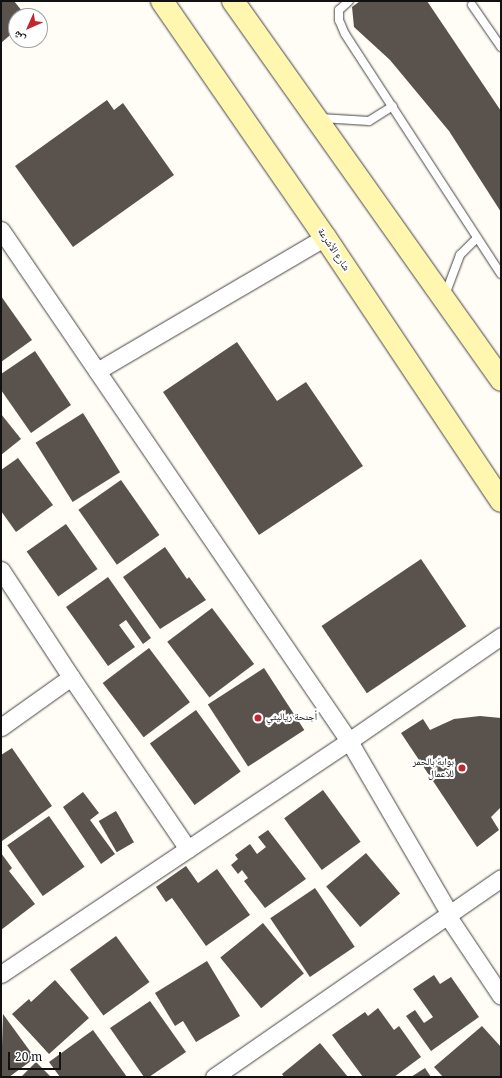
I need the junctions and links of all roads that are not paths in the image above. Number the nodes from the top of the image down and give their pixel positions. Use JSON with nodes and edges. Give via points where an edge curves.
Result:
{"nodes":[{"id":1,"x":162,"y":1,"type":"edge"},
{"id":2,"x":233,"y":1,"type":"edge"},
{"id":3,"x":349,"y":1,"type":"edge"},
{"id":4,"x":473,"y":2,"type":"edge"},
{"id":5,"x":501,"y":47,"type":"edge"},
{"id":6,"x":393,"y":106,"type":"junction"},
{"id":7,"x":318,"y":117,"type":"junction"},
{"id":8,"x":1,"y":230,"type":"edge"},
{"id":9,"x":325,"y":237,"type":"junction"},
{"id":10,"x":477,"y":238,"type":"junction"},
{"id":11,"x":501,"y":274,"type":"edge"},
{"id":12,"x":444,"y":298,"type":"junction"},
{"id":13,"x":97,"y":371,"type":"junction"},
{"id":14,"x":501,"y":380,"type":"edge"},
{"id":15,"x":501,"y":500,"type":"edge"},
{"id":16,"x":1,"y":570,"type":"edge"},
{"id":17,"x":501,"y":636,"type":"edge"},
{"id":18,"x":71,"y":677,"type":"junction"},
{"id":19,"x":1,"y":727,"type":"edge"},
{"id":20,"x":349,"y":741,"type":"junction"},
{"id":21,"x":188,"y":849,"type":"junction"},
{"id":22,"x":501,"y":878,"type":"edge"},
{"id":23,"x":448,"y":914,"type":"junction"},
{"id":24,"x":1,"y":974,"type":"edge"},
{"id":25,"x":501,"y":996,"type":"edge"},
{"id":26,"x":214,"y":1077,"type":"edge"}],
"edges":[{"from":1,"to":9,"type":"street","name":"شارع الأشرعة"},
{"from":2,"to":7,"type":"street"},
{"from":3,"to":6,"type":"lane","via":[[339,10],[339,20],[345,34]]},
{"from":4,"to":5,"type":"lane"},
{"from":6,"to":7,"type":"lane","via":[[369,121]]},
{"from":6,"to":10,"type":"lane"},
{"from":7,"to":12,"type":"street"},
{"from":8,"to":13,"type":"street"},
{"from":9,"to":13,"type":"street"},
{"from":9,"to":15,"type":"street","name":"شارع الأشرعة"},
{"from":10,"to":11,"type":"lane"},
{"from":10,"to":12,"type":"lane","via":[[460,255]]},
{"from":12,"to":14,"type":"street"},
{"from":13,"to":20,"type":"street"},
{"from":16,"to":18,"type":"street"},
{"from":17,"to":20,"type":"street"},
{"from":18,"to":19,"type":"street"},
{"from":18,"to":21,"type":"street"},
{"from":20,"to":21,"type":"street"},
{"from":20,"to":23,"type":"street"},
{"from":21,"to":24,"type":"street"},
{"from":22,"to":23,"type":"street"},
{"from":23,"to":25,"type":"street"},
{"from":23,"to":26,"type":"street"}]}
